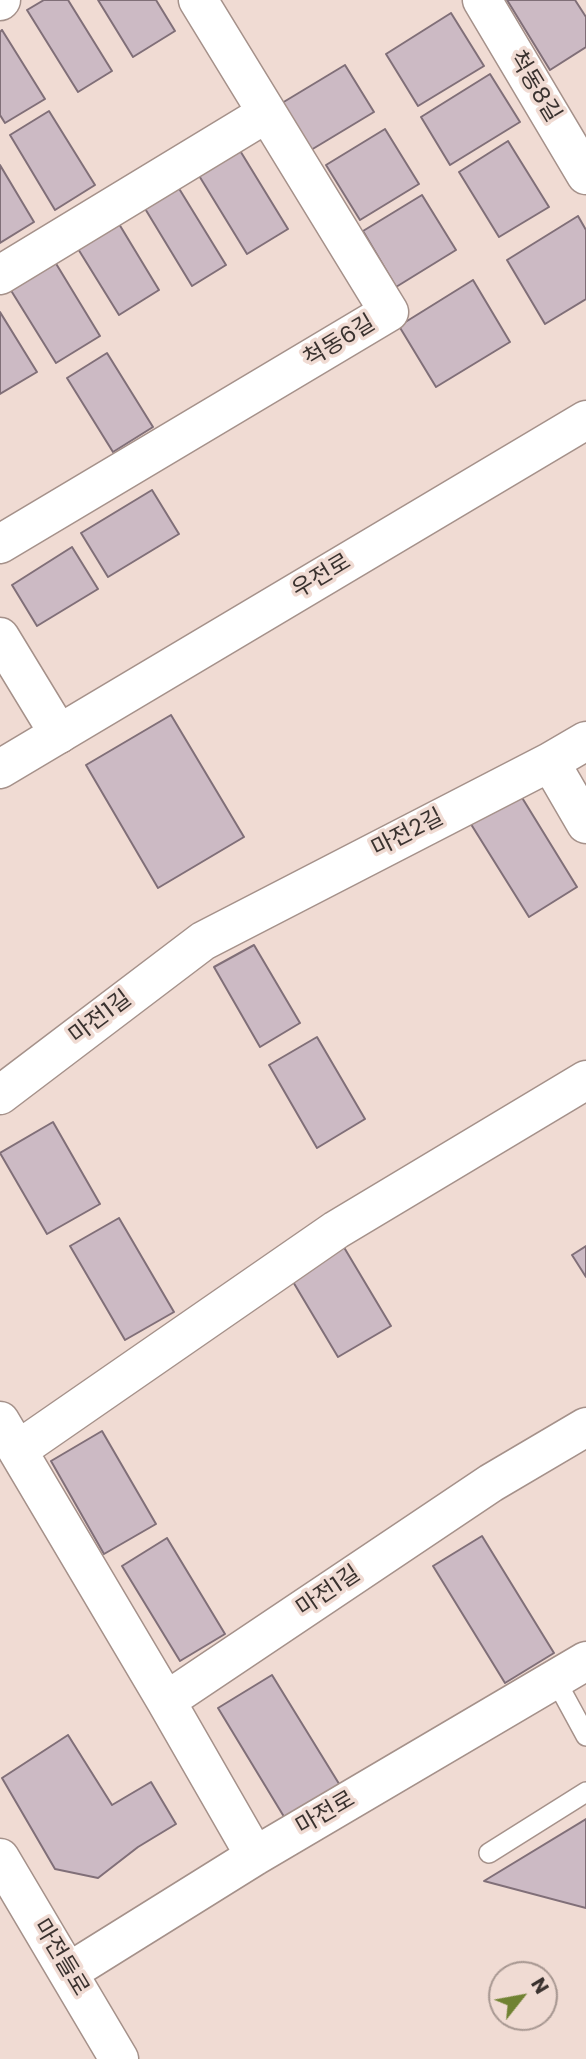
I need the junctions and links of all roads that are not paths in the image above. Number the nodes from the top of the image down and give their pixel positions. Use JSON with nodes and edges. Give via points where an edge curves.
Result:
{"nodes":[{"id":1,"x":198,"y":0,"type":"edge"},
{"id":2,"x":482,"y":0,"type":"edge"},
{"id":3,"x":267,"y":113,"type":"junction"},
{"id":4,"x":586,"y":175,"type":"edge"},
{"id":5,"x":0,"y":275,"type":"edge"},
{"id":6,"x":583,"y":428,"type":"edge"},
{"id":7,"x":0,"y":544,"type":"edge"},
{"id":8,"x":0,"y":637,"type":"edge"},
{"id":9,"x":59,"y":734,"type":"junction"},
{"id":10,"x":586,"y":741,"type":"edge"},
{"id":11,"x":550,"y":762,"type":"junction"},
{"id":12,"x":0,"y":769,"type":"edge"},
{"id":13,"x":586,"y":824,"type":"edge"},
{"id":14,"x":202,"y":941,"type":"joint"},
{"id":15,"x":586,"y":1080,"type":"edge"},
{"id":16,"x":0,"y":1095,"type":"edge"},
{"id":17,"x":586,"y":1427,"type":"edge"},
{"id":18,"x":9,"y":1436,"type":"edge"},
{"id":19,"x":571,"y":1670,"type":"edge"},
{"id":20,"x":166,"y":1701,"type":"junction"},
{"id":21,"x":586,"y":1736,"type":"edge"},
{"id":22,"x":586,"y":1792,"type":"edge"},
{"id":23,"x":489,"y":1853,"type":"dead end"},
{"id":24,"x":254,"y":1856,"type":"junction"},
{"id":25,"x":0,"y":1858,"type":"edge"},
{"id":26,"x":69,"y":1972,"type":"junction"},
{"id":27,"x":119,"y":2059,"type":"edge"}],
"edges":[{"from":1,"to":3,"type":"street","name":"척동6길"},
{"from":2,"to":4,"type":"street","name":"척동8길"},
{"from":3,"to":5,"type":"street"},
{"from":3,"to":7,"type":"street","name":"척동6길","via":[[389,312]]},
{"from":6,"to":9,"type":"street","name":"우전로"},
{"from":8,"to":9,"type":"street"},
{"from":9,"to":12,"type":"street","name":"우전로"},
{"from":10,"to":11,"type":"street","name":"마전2길"},
{"from":11,"to":13,"type":"street"},
{"from":11,"to":14,"type":"street","name":"마전2길"},
{"from":14,"to":16,"type":"street","name":"마전1길"},
{"from":15,"to":18,"type":"street","via":[[336,1230]]},
{"from":17,"to":20,"type":"street","name":"마전1길","via":[[491,1483]]},
{"from":18,"to":20,"type":"street"},
{"from":19,"to":21,"type":"lane"},
{"from":19,"to":24,"type":"street","name":"마전로"},
{"from":20,"to":24,"type":"street"},
{"from":22,"to":23,"type":"lane"},
{"from":24,"to":26,"type":"street","name":"마전로"},
{"from":25,"to":26,"type":"street","name":"마전들로"},
{"from":26,"to":27,"type":"street","name":"마전들로"}]}
